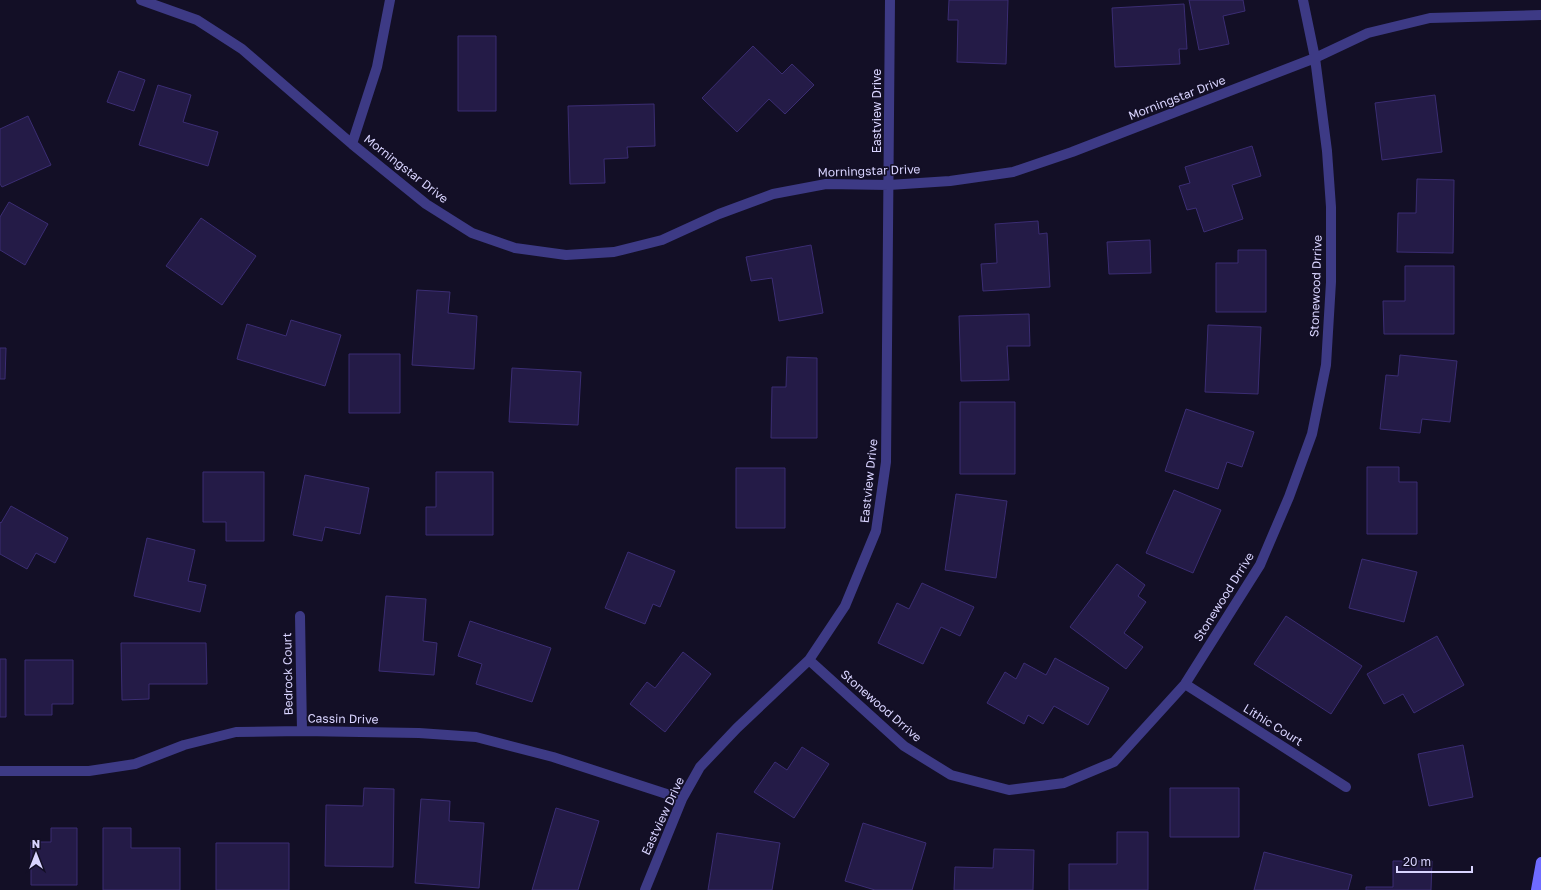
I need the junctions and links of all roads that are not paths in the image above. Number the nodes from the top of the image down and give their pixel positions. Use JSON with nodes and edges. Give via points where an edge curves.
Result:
{"nodes":[{"id":1,"x":141,"y":0,"type":"edge"},
{"id":2,"x":390,"y":0,"type":"edge"},
{"id":3,"x":890,"y":0,"type":"edge"},
{"id":4,"x":1303,"y":0,"type":"edge"},
{"id":5,"x":1541,"y":14,"type":"edge"},
{"id":6,"x":1315,"y":58,"type":"junction"},
{"id":7,"x":352,"y":144,"type":"junction"},
{"id":8,"x":889,"y":185,"type":"junction"},
{"id":9,"x":300,"y":616,"type":"dead end"},
{"id":10,"x":810,"y":660,"type":"junction"},
{"id":11,"x":1185,"y":684,"type":"junction"},
{"id":12,"x":302,"y":731,"type":"junction"},
{"id":13,"x":0,"y":771,"type":"edge"},
{"id":14,"x":1346,"y":787,"type":"dead end"},
{"id":15,"x":682,"y":799,"type":"junction"},
{"id":16,"x":1541,"y":862,"type":"edge"},
{"id":17,"x":644,"y":890,"type":"edge"},
{"id":18,"x":1536,"y":890,"type":"edge"}],
"edges":[{"from":1,"to":7,"type":"street","name":"Morningstar Drive","via":[[197,20],[242,49]]},
{"from":2,"to":7,"type":"street","via":[[376,66]]},
{"from":3,"to":8,"type":"street","name":"Eastview Drive"},
{"from":4,"to":6,"type":"street","name":"Stonewood Drrive"},
{"from":5,"to":6,"type":"street","name":"Morningstar Drive","via":[[1430,18],[1368,33]]},
{"from":6,"to":8,"type":"street","name":"Morningstar Drive","via":[[1072,152],[1013,172],[950,181]]},
{"from":6,"to":11,"type":"street","name":"Stonewood Drrive","via":[[1330,193],[1330,282],[1326,365],[1312,434],[1260,565]]},
{"from":7,"to":8,"type":"street","name":"Morningstar Drive","via":[[426,204],[472,233],[514,248],[566,255],[614,252],[662,240],[719,214],[773,194],[826,184]]},
{"from":8,"to":10,"type":"street","name":"Eastview Drive","via":[[886,462],[876,531],[845,606]]},
{"from":9,"to":12,"type":"street","name":"Bedrock Court"},
{"from":10,"to":11,"type":"street","name":"Stonewood Drrive","via":[[904,746],[951,775],[1009,790],[1064,783],[1114,762]]},
{"from":10,"to":15,"type":"street","name":"Eastview Drive","via":[[737,728],[700,767]]},
{"from":11,"to":14,"type":"street","name":"Lithic Court"},
{"from":12,"to":13,"type":"street","name":"Cassin Drive","via":[[236,732],[184,745],[135,764],[89,771]]},
{"from":12,"to":15,"type":"street","name":"Cassin Drive","via":[[419,733],[476,737],[553,757]]},
{"from":15,"to":17,"type":"street","name":"Eastview Drive"},
{"from":16,"to":18,"type":"main road"}]}
